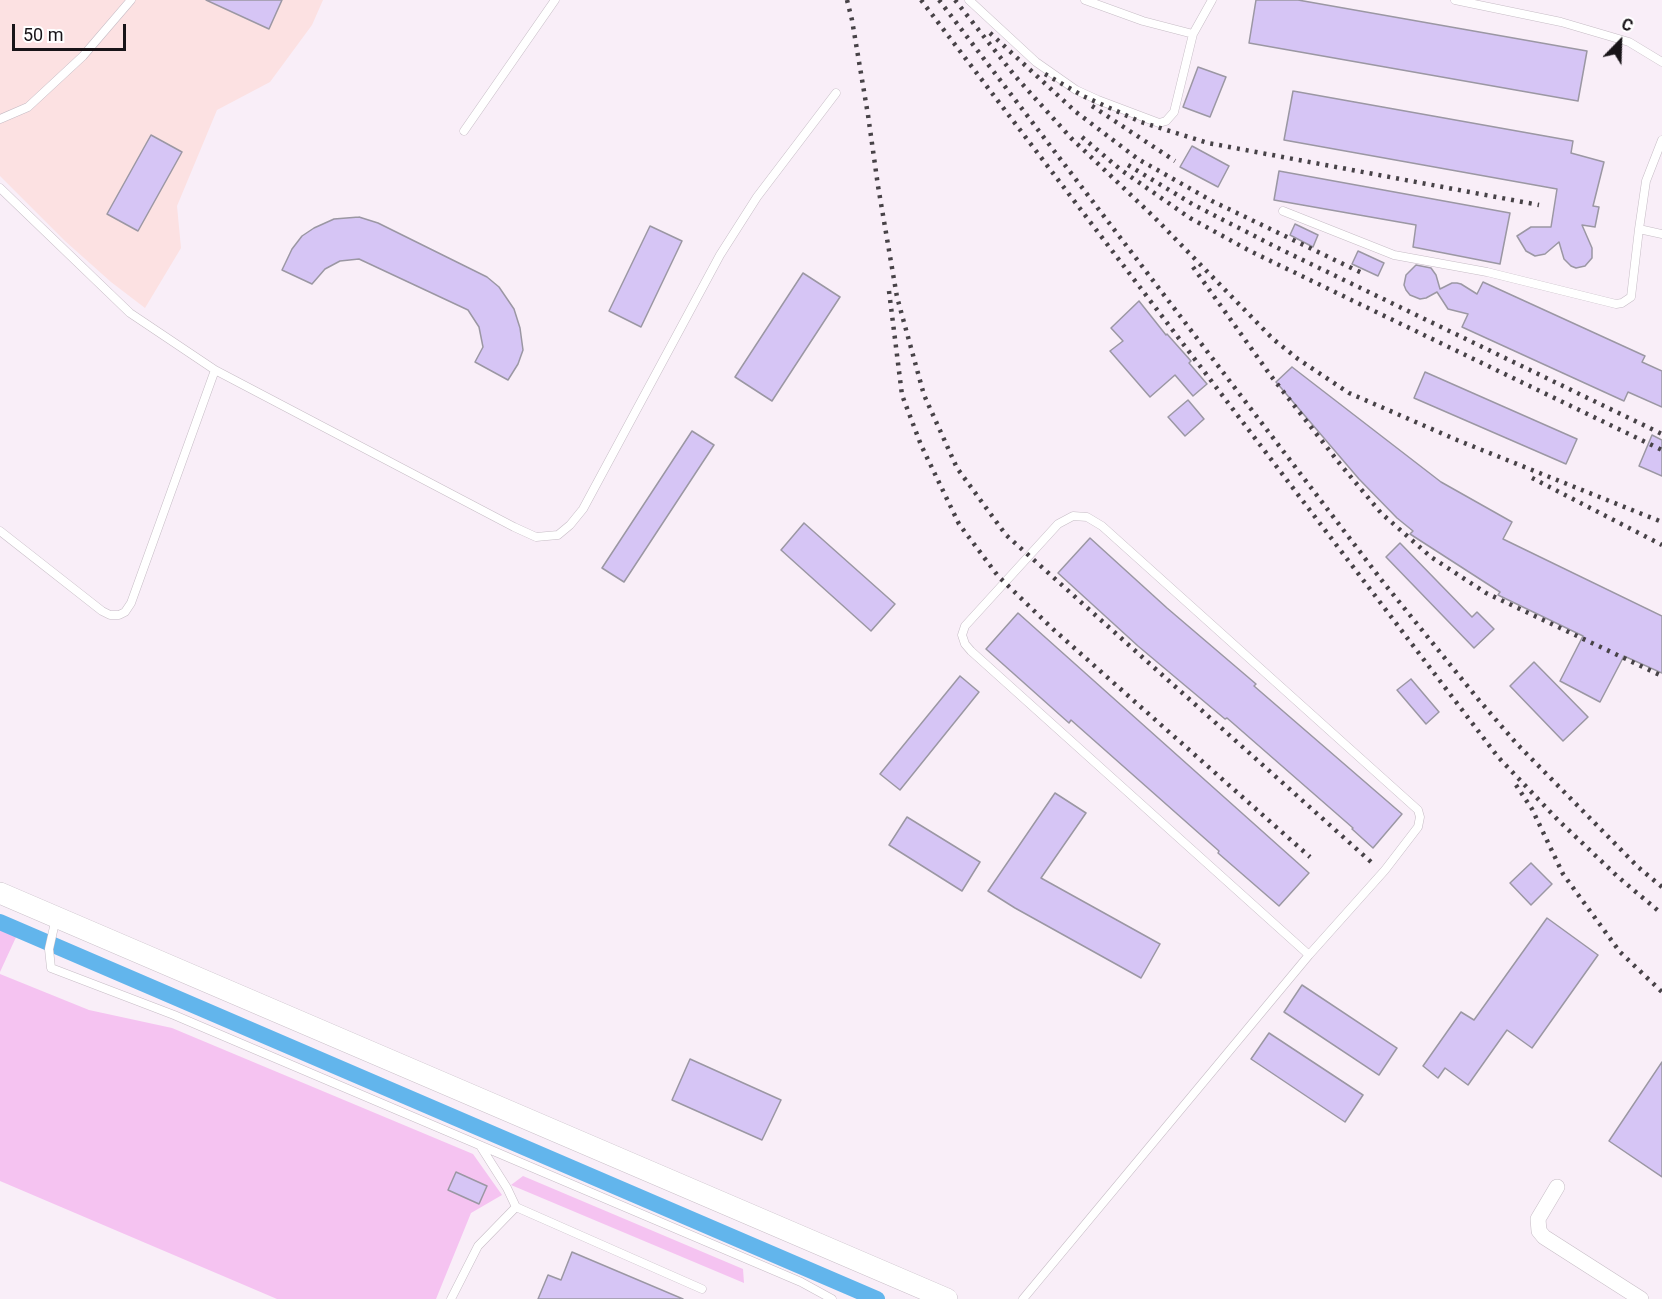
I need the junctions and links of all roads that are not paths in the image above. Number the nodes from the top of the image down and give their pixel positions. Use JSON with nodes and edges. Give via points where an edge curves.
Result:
{"nodes":[{"id":1,"x":131,"y":0,"type":"edge"},
{"id":2,"x":555,"y":0,"type":"edge"},
{"id":3,"x":969,"y":0,"type":"edge"},
{"id":4,"x":1085,"y":0,"type":"edge"},
{"id":5,"x":1212,"y":0,"type":"edge"},
{"id":6,"x":1455,"y":0,"type":"edge"},
{"id":7,"x":1193,"y":34,"type":"junction"},
{"id":8,"x":1662,"y":62,"type":"edge"},
{"id":9,"x":836,"y":93,"type":"dead end"},
{"id":10,"x":0,"y":119,"type":"edge"},
{"id":11,"x":464,"y":131,"type":"dead end"},
{"id":12,"x":1662,"y":140,"type":"edge"},
{"id":13,"x":0,"y":188,"type":"edge"},
{"id":14,"x":1283,"y":211,"type":"dead end"},
{"id":15,"x":1639,"y":229,"type":"junction"},
{"id":16,"x":1662,"y":234,"type":"edge"},
{"id":17,"x":215,"y":370,"type":"junction"},
{"id":18,"x":0,"y":531,"type":"edge"},
{"id":19,"x":0,"y":893,"type":"edge"},
{"id":20,"x":57,"y":917,"type":"junction"},
{"id":21,"x":1309,"y":955,"type":"junction"},
{"id":22,"x":480,"y":1145,"type":"junction"},
{"id":23,"x":1557,"y":1187,"type":"dead end"},
{"id":24,"x":516,"y":1207,"type":"junction"},
{"id":25,"x":702,"y":1289,"type":"dead end"},
{"id":26,"x":451,"y":1299,"type":"edge"},
{"id":27,"x":832,"y":1299,"type":"edge"},
{"id":28,"x":947,"y":1299,"type":"edge"},
{"id":29,"x":1023,"y":1299,"type":"edge"},
{"id":30,"x":1641,"y":1299,"type":"edge"}],
"edges":[{"from":1,"to":10,"type":"lane","via":[[83,56],[28,107]]},
{"from":2,"to":11,"type":"lane"},
{"from":3,"to":7,"type":"lane","via":[[1036,62],[1076,90],[1159,123],[1174,112]]},
{"from":4,"to":7,"type":"lane"},
{"from":5,"to":7,"type":"lane"},
{"from":6,"to":8,"type":"lane","via":[[1561,22],[1629,42]]},
{"from":9,"to":17,"type":"lane","via":[[757,197],[720,255],[583,509],[558,535],[536,537],[514,527]]},
{"from":12,"to":15,"type":"lane","via":[[1646,181]]},
{"from":13,"to":17,"type":"lane","via":[[130,313]]},
{"from":14,"to":15,"type":"lane","via":[[1394,255],[1487,272],[1616,304],[1631,297]]},
{"from":15,"to":16,"type":"lane"},
{"from":17,"to":18,"type":"lane","via":[[125,612],[110,615],[102,611]]},
{"from":19,"to":20,"type":"street"},
{"from":20,"to":22,"type":"lane","via":[[49,949],[51,968],[174,1015]]},
{"from":20,"to":28,"type":"street"},
{"from":21,"to":21,"type":"lane","via":[[1418,827],[1418,810],[1102,526],[1087,517],[1073,516],[1058,524],[966,626],[962,635],[965,644]]},
{"from":21,"to":29,"type":"lane"},
{"from":22,"to":24,"type":"lane"},
{"from":22,"to":27,"type":"lane","via":[[790,1277]]},
{"from":23,"to":30,"type":"street","via":[[1538,1219],[1539,1231]]},
{"from":24,"to":25,"type":"lane"},
{"from":24,"to":26,"type":"lane","via":[[478,1246]]}]}
